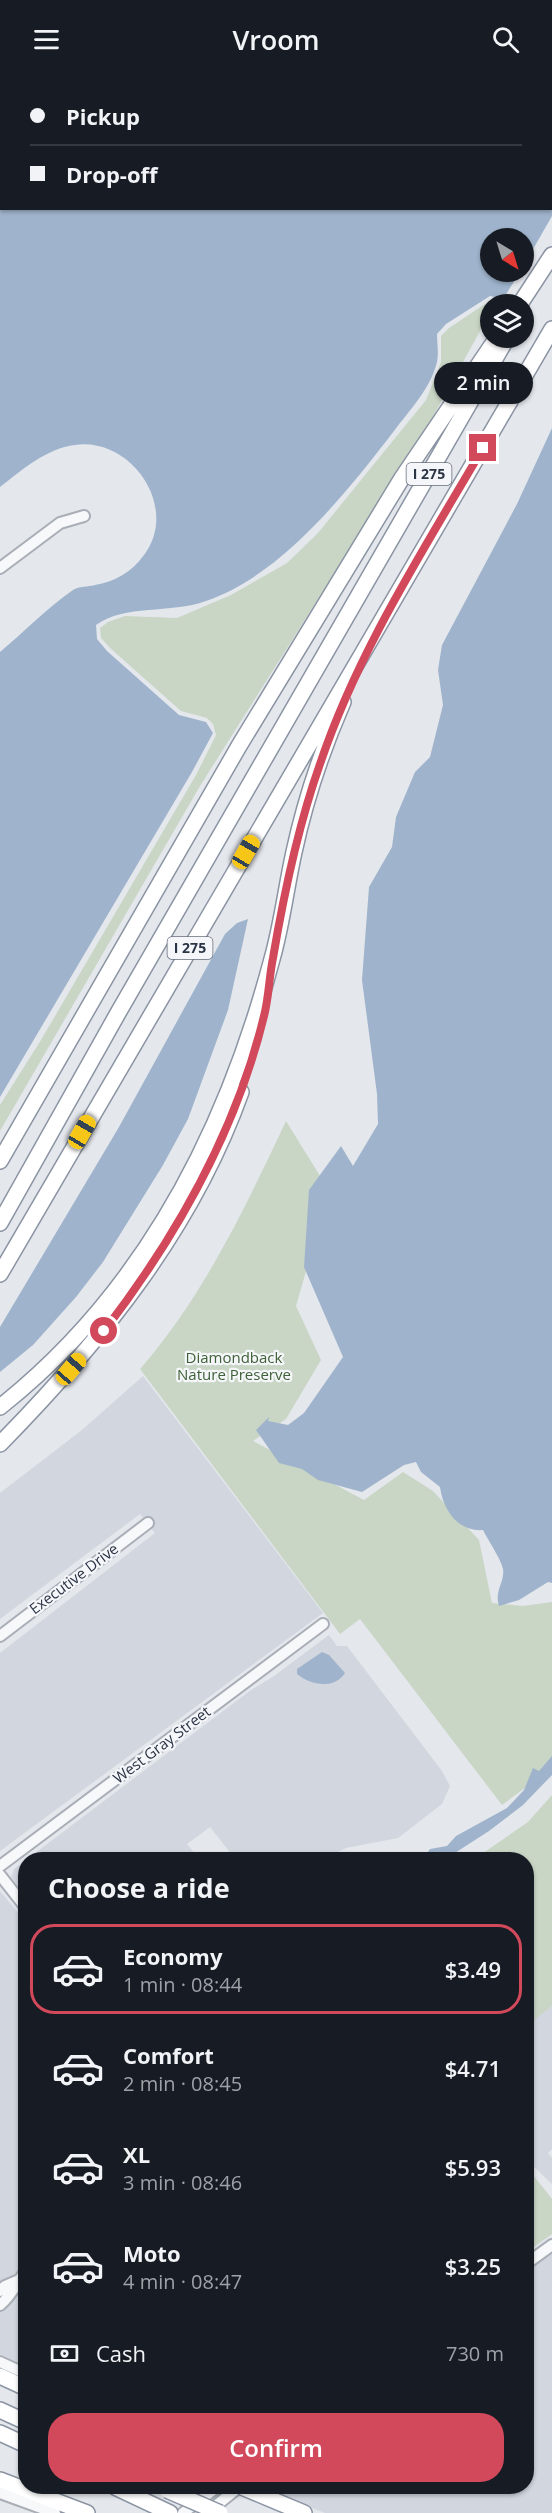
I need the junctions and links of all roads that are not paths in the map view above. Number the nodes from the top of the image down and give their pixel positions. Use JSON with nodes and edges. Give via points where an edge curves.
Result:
{"nodes":[{"id":1,"x":552,"y":257,"type":"edge"},
{"id":2,"x":527,"y":294,"type":"edge"},
{"id":3,"x":532,"y":294,"type":"edge"},
{"id":4,"x":552,"y":329,"type":"edge"},
{"id":5,"x":490,"y":348,"type":"edge"},
{"id":6,"x":501,"y":348,"type":"edge"},
{"id":7,"x":84,"y":516,"type":"dead end"},
{"id":8,"x":0,"y":568,"type":"edge"},
{"id":9,"x":381,"y":622,"type":"junction"},
{"id":10,"x":273,"y":958,"type":"junction"},
{"id":11,"x":2,"y":1157,"type":"edge"},
{"id":12,"x":0,"y":1223,"type":"edge"},
{"id":13,"x":0,"y":1274,"type":"edge"},
{"id":14,"x":0,"y":1407,"type":"edge"},
{"id":15,"x":0,"y":1444,"type":"edge"},
{"id":16,"x":148,"y":1523,"type":"dead end"},
{"id":17,"x":323,"y":1624,"type":"dead end"},
{"id":18,"x":0,"y":1635,"type":"edge"},
{"id":19,"x":19,"y":1852,"type":"edge"},
{"id":20,"x":18,"y":1853,"type":"edge"},
{"id":21,"x":0,"y":1866,"type":"edge"},
{"id":22,"x":0,"y":1875,"type":"edge"},
{"id":23,"x":18,"y":1898,"type":"edge"},
{"id":24,"x":552,"y":2245,"type":"edge"},
{"id":25,"x":534,"y":2258,"type":"edge"},
{"id":26,"x":18,"y":2278,"type":"edge"},
{"id":27,"x":18,"y":2285,"type":"edge"},
{"id":28,"x":0,"y":2291,"type":"edge"},
{"id":29,"x":0,"y":2305,"type":"edge"},
{"id":30,"x":0,"y":2362,"type":"edge"},
{"id":31,"x":0,"y":2376,"type":"edge"},
{"id":32,"x":18,"y":2378,"type":"edge"},
{"id":33,"x":18,"y":2381,"type":"edge"},
{"id":34,"x":0,"y":2410,"type":"edge"},
{"id":35,"x":18,"y":2418,"type":"edge"},
{"id":36,"x":0,"y":2433,"type":"edge"},
{"id":37,"x":18,"y":2441,"type":"edge"},
{"id":38,"x":0,"y":2480,"type":"edge"},
{"id":39,"x":18,"y":2487,"type":"edge"},
{"id":40,"x":0,"y":2493,"type":"edge"},
{"id":41,"x":37,"y":2494,"type":"edge"},
{"id":42,"x":129,"y":2494,"type":"edge"},
{"id":43,"x":175,"y":2494,"type":"edge"},
{"id":44,"x":208,"y":2494,"type":"edge"},
{"id":45,"x":232,"y":2494,"type":"edge"},
{"id":46,"x":259,"y":2494,"type":"edge"},
{"id":47,"x":55,"y":2513,"type":"edge"},
{"id":48,"x":87,"y":2513,"type":"edge"},
{"id":49,"x":170,"y":2513,"type":"edge"},
{"id":50,"x":183,"y":2513,"type":"edge"},
{"id":51,"x":206,"y":2513,"type":"edge"},
{"id":52,"x":220,"y":2513,"type":"edge"},
{"id":53,"x":304,"y":2513,"type":"edge"}],
"edges":[{"from":1,"to":2,"type":"highway"},
{"from":1,"to":3,"type":"highway"},
{"from":4,"to":9,"type":"highway","number":"I 275"},
{"from":5,"to":11,"type":"highway","via":[[402,478],[239,746]]},
{"from":6,"to":12,"type":"highway","number":"I 275"},
{"from":7,"to":8,"type":"street","via":[[60,523]]},
{"from":9,"to":10,"type":"highway","via":[[319,765],[294,852]]},
{"from":9,"to":13,"type":"highway","number":"I 275"},
{"from":10,"to":14,"type":"highway","via":[[226,1102],[166,1218],[128,1274],[84,1327]]},
{"from":10,"to":15,"type":"highway","via":[[265,1013],[240,1094],[184,1214],[104,1331]]},
{"from":16,"to":18,"type":"street","name":"Executive Drive"},
{"from":17,"to":19,"type":"street","name":"West Gray Street"},
{"from":20,"to":21,"type":"street","name":"West Gray Street"},
{"from":22,"to":23,"type":"street"},
{"from":24,"to":25,"type":"street"},
{"from":26,"to":28,"type":"street"},
{"from":27,"to":29,"type":"street"},
{"from":30,"to":32,"type":"street"},
{"from":31,"to":33,"type":"highway"},
{"from":34,"to":35,"type":"highway"},
{"from":36,"to":37,"type":"highway"},
{"from":38,"to":39,"type":"highway"},
{"from":40,"to":47,"type":"street"},
{"from":41,"to":48,"type":"highway"},
{"from":42,"to":49,"type":"highway"},
{"from":43,"to":52,"type":"highway","bridge":true},
{"from":44,"to":50,"type":"street"},
{"from":45,"to":51,"type":"street"},
{"from":46,"to":53,"type":"highway"}]}
